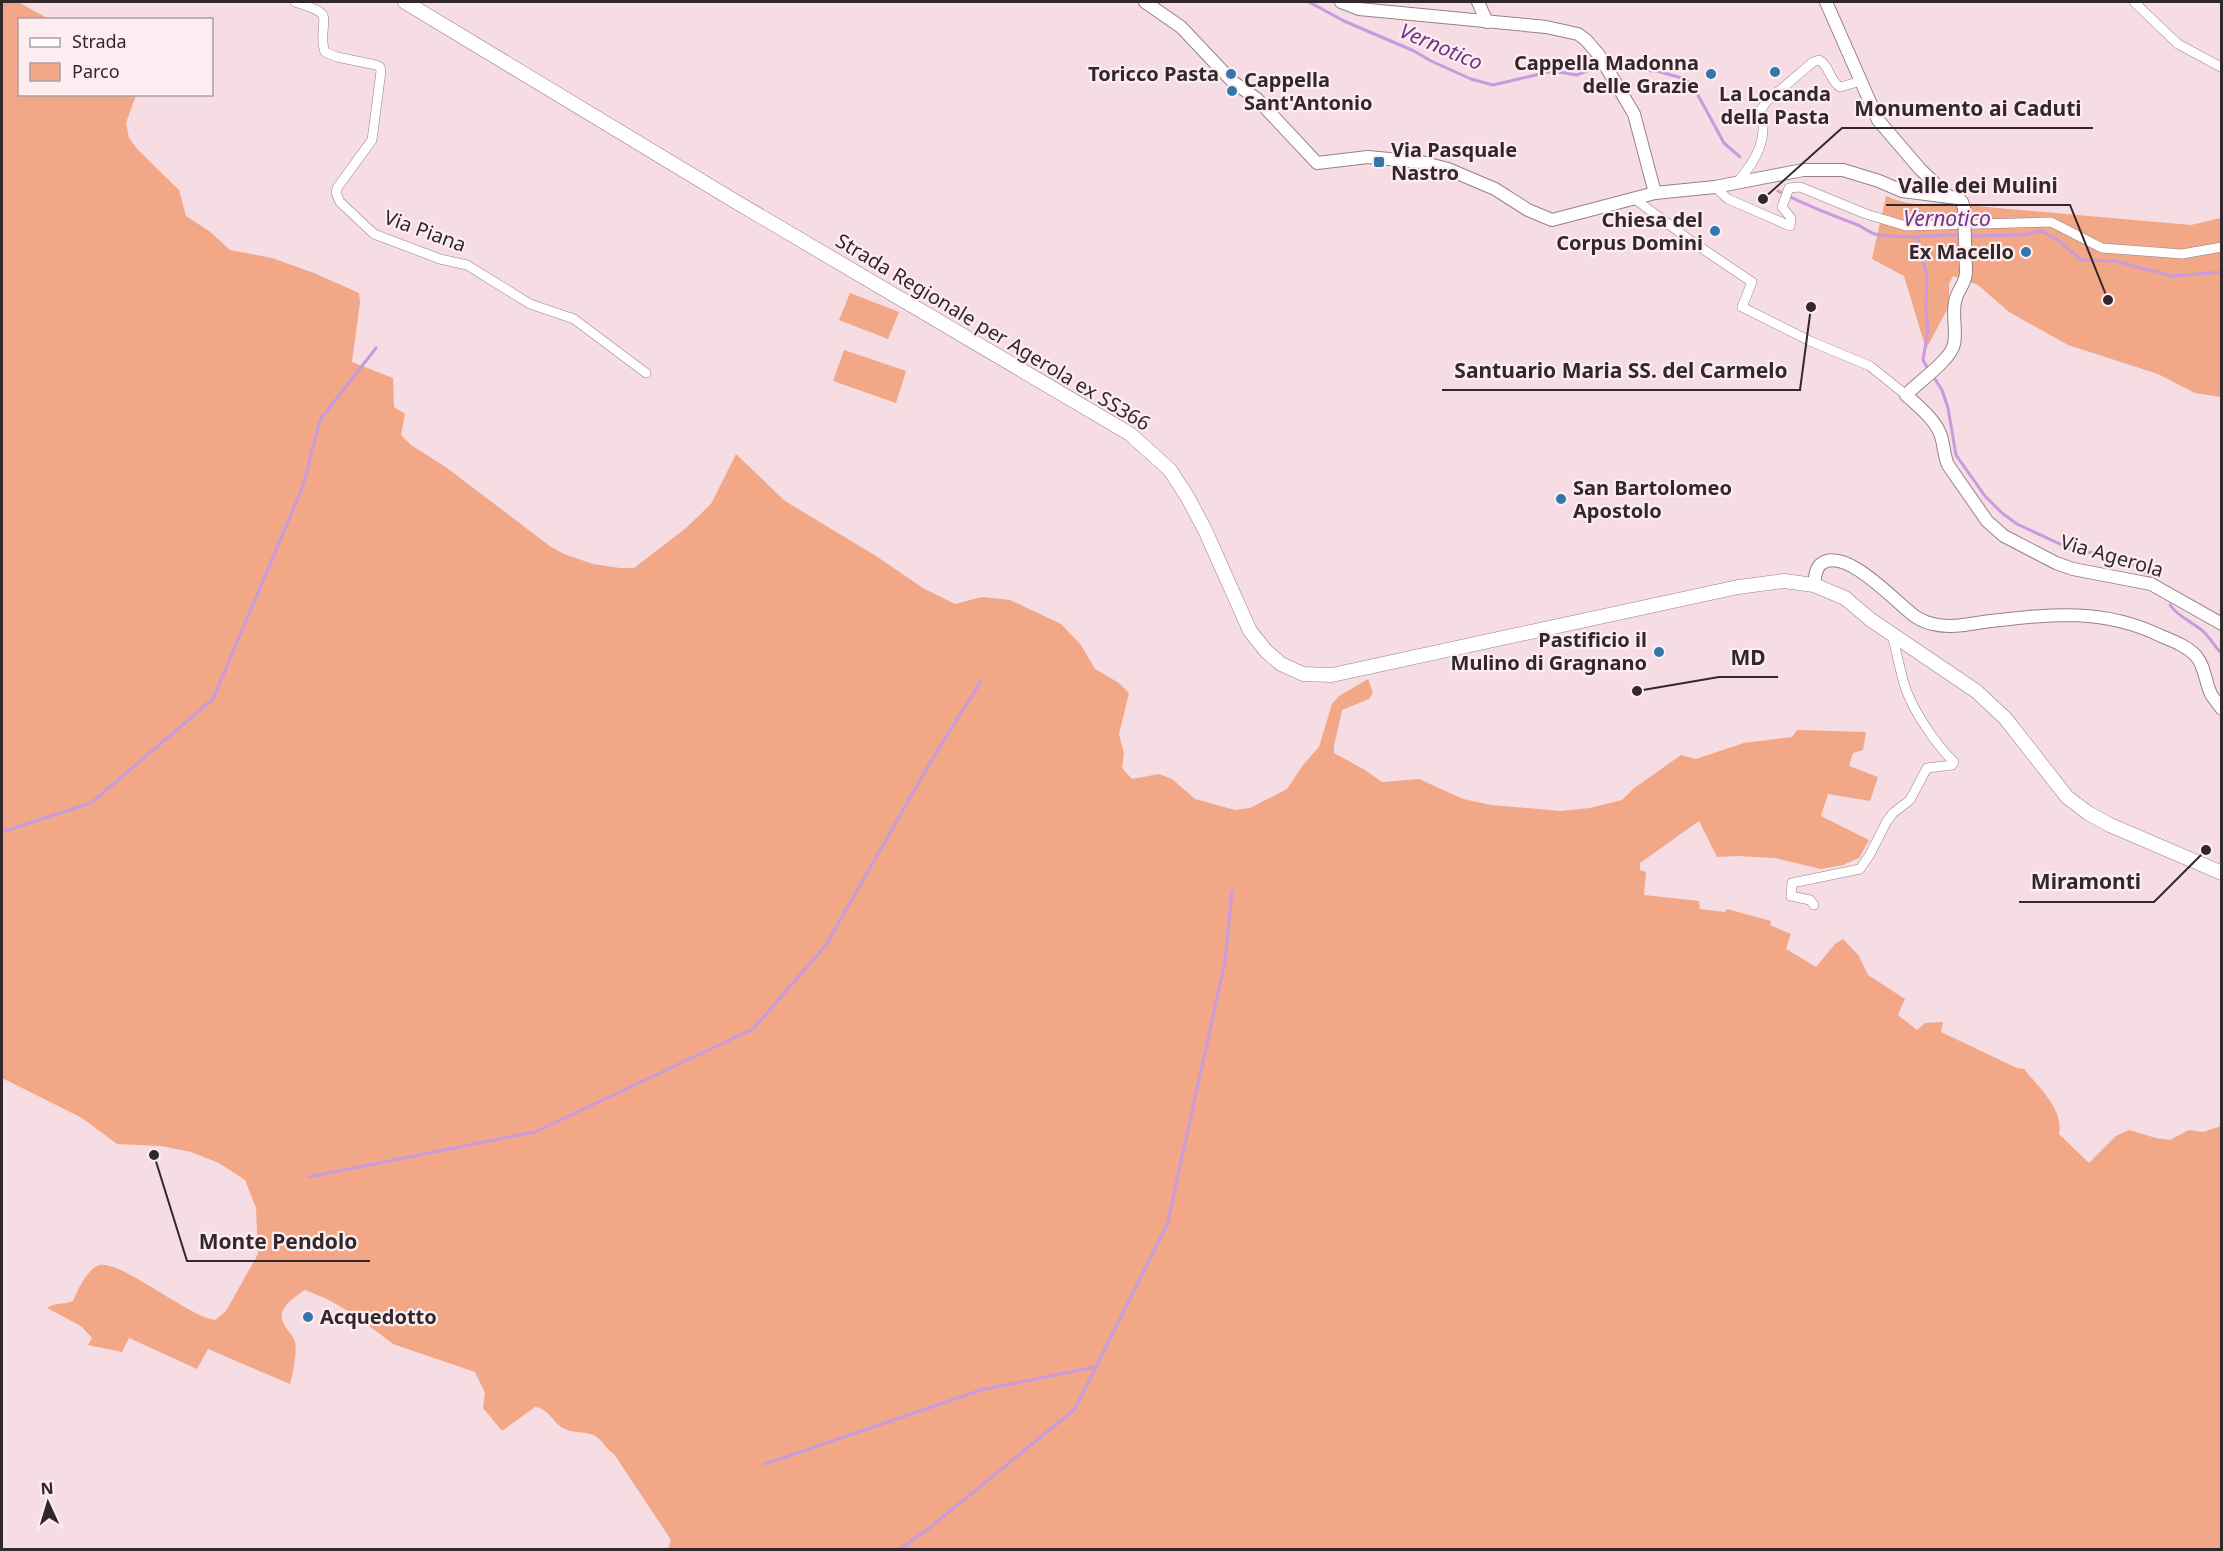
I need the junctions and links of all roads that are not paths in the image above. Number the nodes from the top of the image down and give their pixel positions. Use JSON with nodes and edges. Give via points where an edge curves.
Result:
{"nodes":[{"id":1,"x":295,"y":2,"type":"edge"},
{"id":2,"x":405,"y":2,"type":"edge"},
{"id":3,"x":1145,"y":2,"type":"edge"},
{"id":4,"x":1341,"y":2,"type":"edge"},
{"id":5,"x":1478,"y":2,"type":"edge"},
{"id":6,"x":1826,"y":2,"type":"edge"},
{"id":7,"x":2134,"y":2,"type":"edge"},
{"id":8,"x":1487,"y":22,"type":"junction"},
{"id":9,"x":2221,"y":67,"type":"edge"},
{"id":10,"x":1861,"y":81,"type":"junction"},
{"id":11,"x":1920,"y":169,"type":"junction"},
{"id":12,"x":1738,"y":181,"type":"junction"},
{"id":13,"x":1715,"y":187,"type":"junction"},
{"id":14,"x":1911,"y":192,"type":"junction"},
{"id":15,"x":1655,"y":194,"type":"junction"},
{"id":16,"x":1949,"y":197,"type":"junction"},
{"id":17,"x":1635,"y":199,"type":"junction"},
{"id":18,"x":2222,"y":247,"type":"edge"},
{"id":19,"x":646,"y":373,"type":"dead end"},
{"id":20,"x":1906,"y":394,"type":"junction"},
{"id":21,"x":1814,"y":585,"type":"junction"},
{"id":22,"x":2220,"y":622,"type":"edge"},
{"id":23,"x":1893,"y":634,"type":"junction"},
{"id":24,"x":2222,"y":709,"type":"edge"},
{"id":25,"x":2222,"y":873,"type":"edge"},
{"id":26,"x":1814,"y":905,"type":"dead end"}],
"edges":[{"from":1,"to":19,"type":"street","name":"Via Piana","via":[[321,12],[325,19],[321,40],[325,52],[376,65],[381,71],[372,140],[337,188],[340,202],[374,234],[467,265],[530,304],[574,319]]},
{"from":2,"to":21,"type":"main road","name":"Strada Regionale per Agerola ex SS366","via":[[1130,434],[1170,470],[1188,498],[1256,638],[1281,664],[1303,674],[1332,675],[1738,587],[1784,581]]},
{"from":3,"to":17,"type":"street","via":[[1181,27],[1317,163],[1368,157],[1421,162],[1495,189],[1552,220]]},
{"from":4,"to":8,"type":"street","via":[[1359,9]]},
{"from":5,"to":8,"type":"street"},
{"from":6,"to":10,"type":"street"},
{"from":7,"to":9,"type":"street","via":[[2178,44]]},
{"from":8,"to":15,"type":"street","via":[[1546,27],[1578,34],[1586,40],[1614,77],[1634,114]]},
{"from":10,"to":11,"type":"street","via":[[1883,128]]},
{"from":10,"to":12,"type":"street","via":[[1840,87],[1825,64],[1813,62],[1766,102],[1761,110],[1762,141]]},
{"from":11,"to":14,"type":"street","via":[[1923,177]]},
{"from":11,"to":16,"type":"street"},
{"from":12,"to":13,"type":"street"},
{"from":12,"to":14,"type":"street","via":[[1803,170],[1843,170]]},
{"from":13,"to":15,"type":"street"},
{"from":13,"to":18,"type":"street","via":[[1728,199],[1790,226],[1791,218],[1782,207],[1789,188],[1800,187],[1866,214],[1906,225],[2051,222],[2103,248],[2182,254]]},
{"from":14,"to":16,"type":"street"},
{"from":15,"to":17,"type":"street"},
{"from":16,"to":20,"type":"street","bridge":true,"via":[[1958,198],[1964,208],[1966,281],[1955,304],[1954,346]]},
{"from":17,"to":20,"type":"street","via":[[1752,282],[1743,307],[1870,366]]},
{"from":20,"to":22,"type":"street","name":"Via Agerola","via":[[1937,428],[1944,456],[1961,486],[1987,521],[2004,536],[2073,569],[2151,584]]},
{"from":21,"to":23,"type":"main road","name":"Strada Regionale per Agerola ex SS366","via":[[1845,598]]},
{"from":21,"to":24,"type":"street","via":[[1821,564],[1829,561],[1856,568],[1916,617],[1942,626],[2063,614],[2117,619],[2146,628],[2193,652],[2210,693]]},
{"from":23,"to":25,"type":"main road","name":"Strada Regionale per Agerola ex SS366","via":[[1976,691],[2005,718],[2067,797],[2088,813]]},
{"from":23,"to":26,"type":"street","via":[[1909,695],[1943,752],[1954,762],[1927,768],[1910,800],[1887,821],[1860,869],[1792,883],[1791,896],[1810,900]]}]}
